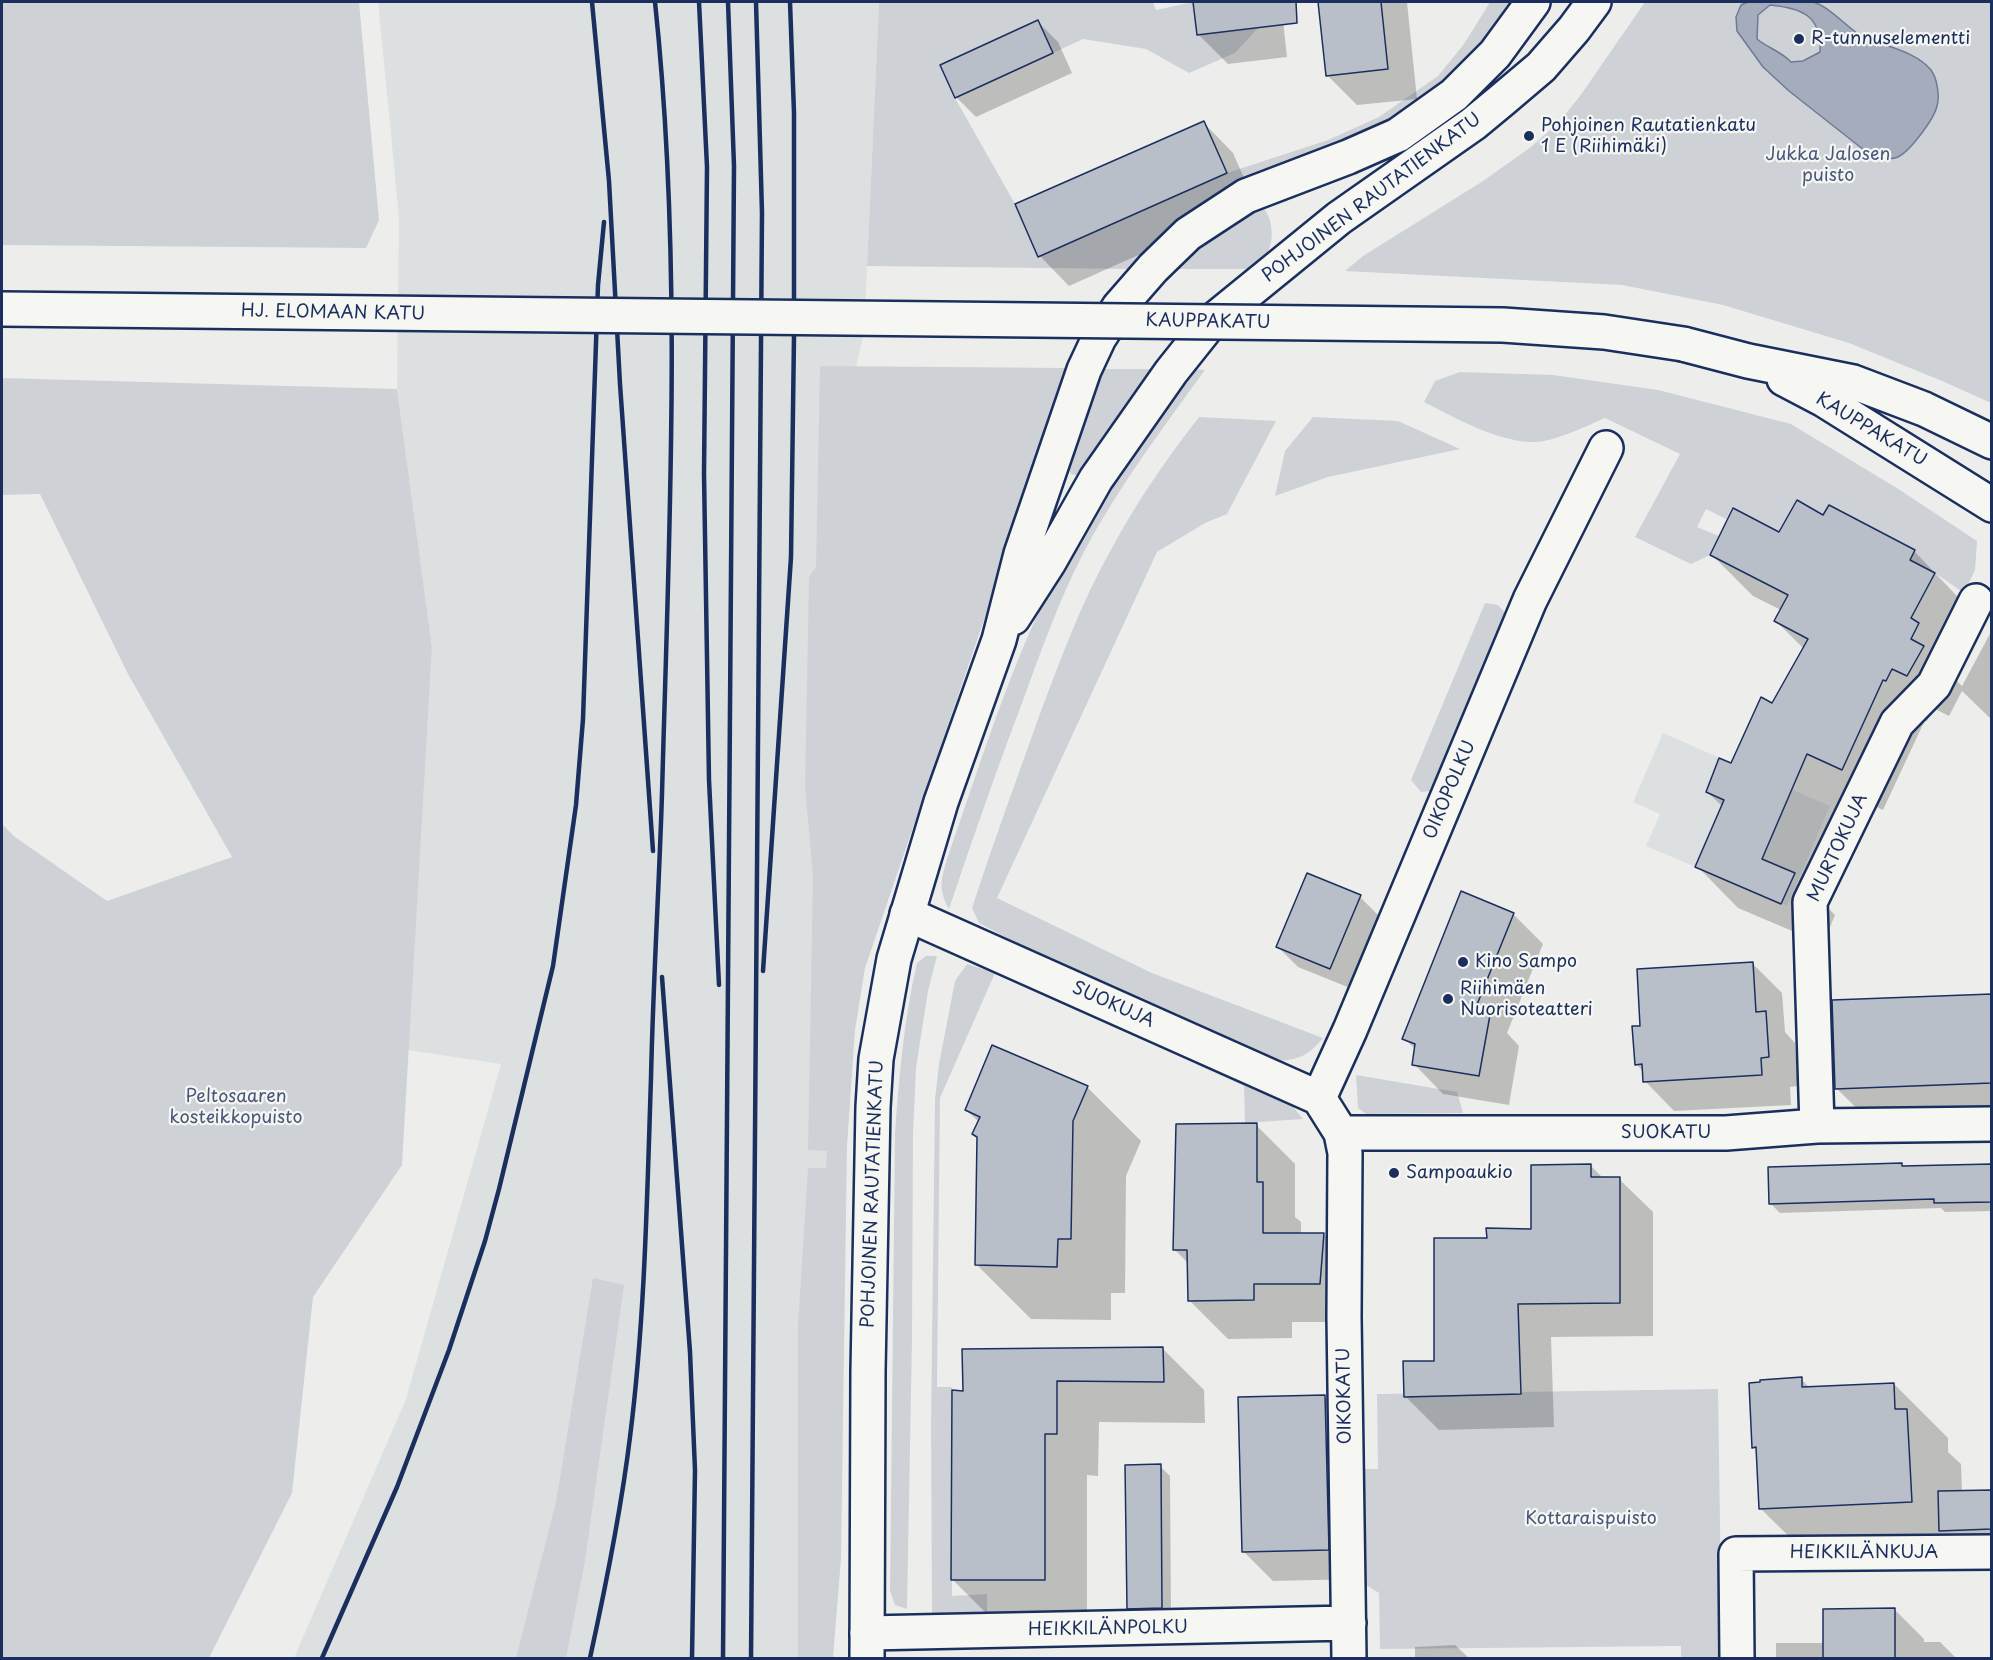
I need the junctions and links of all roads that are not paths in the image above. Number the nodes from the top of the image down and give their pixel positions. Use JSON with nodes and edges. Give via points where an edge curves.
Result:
{"nodes":[{"id":1,"x":1533,"y":2,"type":"edge"},
{"id":2,"x":1594,"y":2,"type":"edge"},
{"id":3,"x":2,"y":309,"type":"edge"},
{"id":4,"x":665,"y":317,"type":"joint"},
{"id":5,"x":1748,"y":361,"type":"junction"},
{"id":6,"x":1992,"y":442,"type":"edge"},
{"id":7,"x":1606,"y":448,"type":"dead end"},
{"id":8,"x":1992,"y":505,"type":"edge"},
{"id":9,"x":1976,"y":600,"type":"dead end"},
{"id":10,"x":999,"y":640,"type":"junction"},
{"id":11,"x":907,"y":914,"type":"junction"},
{"id":12,"x":1319,"y":1098,"type":"junction"},
{"id":13,"x":1992,"y":1124,"type":"edge"},
{"id":14,"x":1817,"y":1126,"type":"junction"},
{"id":15,"x":1341,"y":1133,"type":"junction"},
{"id":16,"x":1992,"y":1552,"type":"edge"},
{"id":17,"x":1348,"y":1623,"type":"junction"},
{"id":18,"x":867,"y":1646,"type":"edge"},
{"id":19,"x":1349,"y":1659,"type":"edge"},
{"id":20,"x":1737,"y":1659,"type":"edge"}],
"edges":[{"from":1,"to":10,"type":"street","name":"POHJOINEN RAUTATIENKATU","via":[[1495,54],[1454,95],[1398,135],[1246,196],[1188,234],[1119,307],[1099,338],[1069,411],[1021,554]]},
{"from":2,"to":10,"type":"street","name":"POHJOINEN RAUTATIENKATU","via":[[1541,67],[1502,100],[1339,218],[1210,323],[1096,479]]},
{"from":3,"to":4,"type":"street","name":"HJ. ELOMAAN KATU","bridge":true},
{"from":4,"to":5,"type":"street","name":"KAUPPAKATU","bridge":true,"via":[[1503,325],[1604,332],[1683,344]]},
{"from":5,"to":6,"type":"street","name":"KAUPPAKATU","via":[[1853,382],[1924,409]]},
{"from":5,"to":8,"type":"street","name":"KAUPPAKATU","via":[[1824,400]]},
{"from":7,"to":12,"type":"street","name":"OIKOPOLKU","via":[[1530,600]]},
{"from":9,"to":14,"type":"street","name":"MURTOKUJA","via":[[1934,685],[1897,723],[1810,903]]},
{"from":10,"to":11,"type":"street","name":"POHJOINEN RAUTATIENKATU","via":[[941,802]]},
{"from":11,"to":12,"type":"street","name":"SUOKUJA"},
{"from":11,"to":18,"type":"street","name":"POHJOINEN RAUTATIENKATU","via":[[880,1036],[873,1107]]},
{"from":12,"to":15,"type":"street"},
{"from":13,"to":14,"type":"street","name":"SUOKATU"},
{"from":14,"to":15,"type":"street","name":"SUOKATU","via":[[1726,1133]]},
{"from":15,"to":17,"type":"street","name":"OIKOKATU","via":[[1345,1153]]},
{"from":16,"to":20,"type":"street","name":"HEIKKILÄNKUJA","via":[[1736,1554]]},
{"from":17,"to":18,"type":"street","name":"HEIKKILÄNPOLKU"},
{"from":17,"to":19,"type":"street","name":"OIKOKATU"}]}
